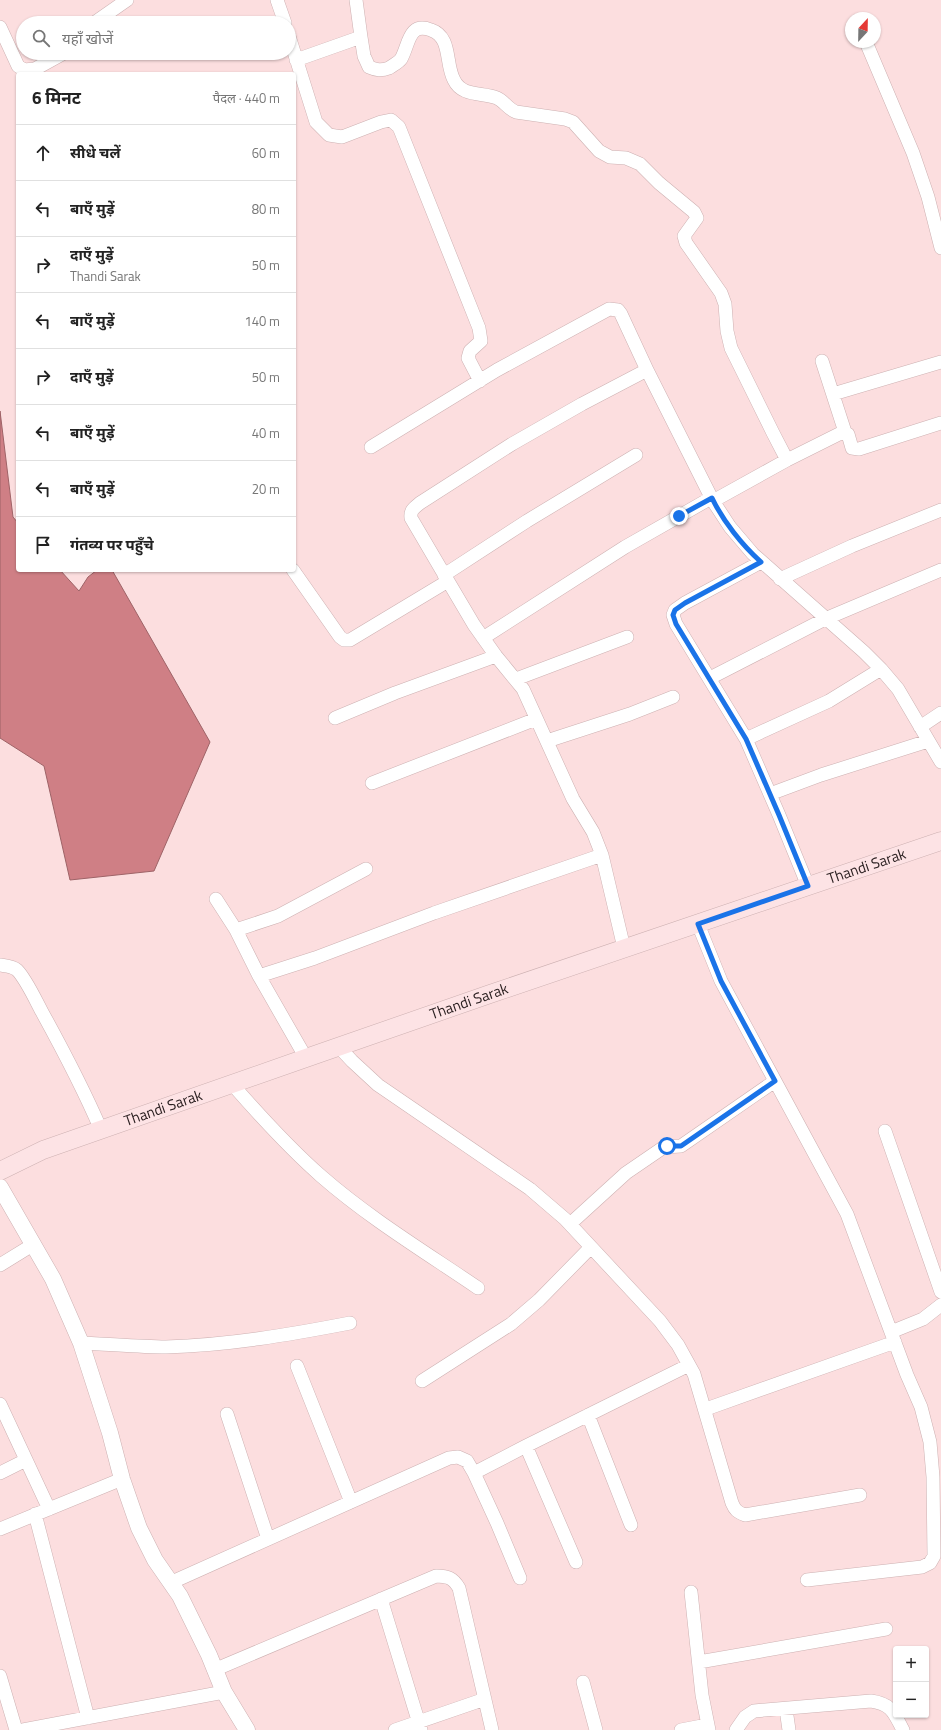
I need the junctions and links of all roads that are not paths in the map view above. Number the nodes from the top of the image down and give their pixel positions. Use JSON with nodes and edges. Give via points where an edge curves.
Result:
{"nodes":[{"id":1,"x":127,"y":0,"type":"edge"},
{"id":2,"x":277,"y":0,"type":"edge"},
{"id":3,"x":356,"y":0,"type":"edge"},
{"id":4,"x":104,"y":16,"type":"edge"},
{"id":5,"x":283,"y":16,"type":"edge"},
{"id":6,"x":0,"y":27,"type":"edge"},
{"id":7,"x":361,"y":37,"type":"junction"},
{"id":8,"x":869,"y":48,"type":"edge"},
{"id":9,"x":51,"y":60,"type":"edge"},
{"id":10,"x":296,"y":60,"type":"joint"},
{"id":11,"x":941,"y":248,"type":"edge"},
{"id":12,"x":822,"y":361,"type":"dead end"},
{"id":13,"x":941,"y":362,"type":"edge"},
{"id":14,"x":647,"y":370,"type":"junction"},
{"id":15,"x":480,"y":381,"type":"junction"},
{"id":16,"x":833,"y":394,"type":"junction"},
{"id":17,"x":941,"y":423,"type":"edge"},
{"id":18,"x":845,"y":432,"type":"junction"},
{"id":19,"x":371,"y":447,"type":"dead end"},
{"id":20,"x":636,"y":455,"type":"dead end"},
{"id":21,"x":787,"y":460,"type":"junction"},
{"id":22,"x":712,"y":499,"type":"junction"},
{"id":23,"x":941,"y":510,"type":"edge"},
{"id":24,"x":761,"y":562,"type":"junction"},
{"id":25,"x":941,"y":570,"type":"edge"},
{"id":26,"x":294,"y":572,"type":"edge"},
{"id":27,"x":446,"y":578,"type":"junction"},
{"id":28,"x":780,"y":579,"type":"junction"},
{"id":29,"x":825,"y":619,"type":"junction"},
{"id":30,"x":627,"y":637,"type":"dead end"},
{"id":31,"x":483,"y":638,"type":"junction"},
{"id":32,"x":496,"y":656,"type":"junction"},
{"id":33,"x":881,"y":669,"type":"junction"},
{"id":34,"x":710,"y":678,"type":"junction"},
{"id":35,"x":516,"y":679,"type":"junction"},
{"id":36,"x":673,"y":697,"type":"dead end"},
{"id":37,"x":941,"y":713,"type":"edge"},
{"id":38,"x":335,"y":718,"type":"dead end"},
{"id":39,"x":536,"y":719,"type":"junction"},
{"id":40,"x":920,"y":727,"type":"junction"},
{"id":41,"x":746,"y":739,"type":"junction"},
{"id":42,"x":547,"y":741,"type":"junction"},
{"id":43,"x":928,"y":741,"type":"junction"},
{"id":44,"x":941,"y":762,"type":"edge"},
{"id":45,"x":372,"y":783,"type":"dead end"},
{"id":46,"x":770,"y":794,"type":"junction"},
{"id":47,"x":941,"y":841,"type":"edge"},
{"id":48,"x":602,"y":855,"type":"junction"},
{"id":49,"x":366,"y":870,"type":"dead end"},
{"id":50,"x":808,"y":886,"type":"junction"},
{"id":51,"x":216,"y":899,"type":"dead end"},
{"id":52,"x":698,"y":924,"type":"junction"},
{"id":53,"x":236,"y":930,"type":"junction"},
{"id":54,"x":624,"y":948,"type":"junction"},
{"id":55,"x":0,"y":965,"type":"edge"},
{"id":56,"x":259,"y":976,"type":"junction"},
{"id":57,"x":339,"y":1047,"type":"junction"},
{"id":58,"x":306,"y":1058,"type":"junction"},
{"id":59,"x":775,"y":1081,"type":"junction"},
{"id":60,"x":232,"y":1084,"type":"junction"},
{"id":61,"x":101,"y":1130,"type":"junction"},
{"id":62,"x":885,"y":1131,"type":"dead end"},
{"id":63,"x":0,"y":1171,"type":"edge"},
{"id":64,"x":0,"y":1187,"type":"edge"},
{"id":65,"x":570,"y":1224,"type":"junction"},
{"id":66,"x":34,"y":1244,"type":"junction"},
{"id":67,"x":591,"y":1247,"type":"junction"},
{"id":68,"x":0,"y":1265,"type":"edge"},
{"id":69,"x":478,"y":1288,"type":"dead end"},
{"id":70,"x":941,"y":1292,"type":"edge"},
{"id":71,"x":941,"y":1305,"type":"edge"},
{"id":72,"x":350,"y":1323,"type":"dead end"},
{"id":73,"x":893,"y":1337,"type":"junction"},
{"id":74,"x":81,"y":1343,"type":"junction"},
{"id":75,"x":689,"y":1365,"type":"junction"},
{"id":76,"x":297,"y":1366,"type":"dead end"},
{"id":77,"x":422,"y":1381,"type":"dead end"},
{"id":78,"x":0,"y":1404,"type":"edge"},
{"id":79,"x":706,"y":1409,"type":"junction"},
{"id":80,"x":226,"y":1414,"type":"dead end"},
{"id":81,"x":588,"y":1415,"type":"junction"},
{"id":82,"x":526,"y":1446,"type":"junction"},
{"id":83,"x":26,"y":1460,"type":"junction"},
{"id":84,"x":0,"y":1473,"type":"edge"},
{"id":85,"x":474,"y":1473,"type":"junction"},
{"id":86,"x":122,"y":1479,"type":"junction"},
{"id":87,"x":860,"y":1495,"type":"dead end"},
{"id":88,"x":351,"y":1502,"type":"junction"},
{"id":89,"x":49,"y":1509,"type":"junction"},
{"id":90,"x":36,"y":1514,"type":"junction"},
{"id":91,"x":631,"y":1524,"type":"dead end"},
{"id":92,"x":0,"y":1529,"type":"edge"},
{"id":93,"x":268,"y":1539,"type":"junction"},
{"id":94,"x":576,"y":1562,"type":"dead end"},
{"id":95,"x":520,"y":1578,"type":"dead end"},
{"id":96,"x":807,"y":1580,"type":"dead end"},
{"id":97,"x":170,"y":1583,"type":"junction"},
{"id":98,"x":691,"y":1592,"type":"dead end"},
{"id":99,"x":381,"y":1600,"type":"junction"},
{"id":100,"x":886,"y":1629,"type":"dead end"},
{"id":101,"x":698,"y":1662,"type":"junction"},
{"id":102,"x":214,"y":1670,"type":"junction"},
{"id":103,"x":0,"y":1676,"type":"edge"},
{"id":104,"x":583,"y":1682,"type":"dead end"},
{"id":105,"x":224,"y":1692,"type":"junction"},
{"id":106,"x":485,"y":1700,"type":"junction"},
{"id":107,"x":786,"y":1709,"type":"junction"},
{"id":108,"x":88,"y":1718,"type":"junction"},
{"id":109,"x":420,"y":1726,"type":"edge"},
{"id":110,"x":708,"y":1727,"type":"edge"},
{"id":111,"x":16,"y":1730,"type":"edge"},
{"id":112,"x":23,"y":1730,"type":"edge"},
{"id":113,"x":247,"y":1730,"type":"edge"},
{"id":114,"x":395,"y":1730,"type":"edge"},
{"id":115,"x":492,"y":1730,"type":"edge"},
{"id":116,"x":596,"y":1730,"type":"edge"},
{"id":117,"x":681,"y":1730,"type":"edge"},
{"id":118,"x":736,"y":1730,"type":"edge"},
{"id":119,"x":788,"y":1730,"type":"edge"},
{"id":120,"x":903,"y":1730,"type":"edge"}],
"edges":[{"from":1,"to":4,"type":"street"},
{"from":2,"to":5,"type":"street"},
{"from":3,"to":7,"type":"street"},
{"from":6,"to":9,"type":"street","via":[[18,66],[24,70],[35,69]]},
{"from":7,"to":10,"type":"street"},
{"from":7,"to":21,"type":"street","via":[[369,67],[385,70],[400,59],[412,33],[419,29],[431,29],[441,35],[453,80],[459,88],[468,93],[498,99],[516,112],[572,122],[599,150],[610,157],[626,158],[640,164],[694,212],[697,218],[684,236],[686,243],[721,293],[731,348]]},
{"from":8,"to":11,"type":"street","via":[[913,153]]},
{"from":10,"to":15,"type":"street","via":[[316,122],[329,135],[342,137],[391,120],[399,127],[479,328],[481,341],[470,351],[468,358]]},
{"from":12,"to":16,"type":"street"},
{"from":13,"to":16,"type":"street"},
{"from":14,"to":15,"type":"street","via":[[622,314],[613,308],[586,320]]},
{"from":14,"to":22,"type":"street"},
{"from":14,"to":27,"type":"street","via":[[512,444],[412,509],[411,518]]},
{"from":15,"to":19,"type":"street"},
{"from":16,"to":18,"type":"street"},
{"from":17,"to":18,"type":"street","via":[[859,450],[852,448]]},
{"from":18,"to":21,"type":"street"},
{"from":20,"to":27,"type":"street","via":[[527,521]]},
{"from":21,"to":22,"type":"street"},
{"from":22,"to":24,"type":"street","via":[[730,527]]},
{"from":22,"to":31,"type":"street","via":[[625,547]]},
{"from":23,"to":28,"type":"street"},
{"from":24,"to":28,"type":"street"},
{"from":24,"to":34,"type":"street","via":[[675,610],[673,615],[676,624]]},
{"from":25,"to":29,"type":"street"},
{"from":26,"to":27,"type":"street","via":[[344,640],[350,640]]},
{"from":27,"to":31,"type":"street"},
{"from":28,"to":29,"type":"street"},
{"from":29,"to":33,"type":"street"},
{"from":29,"to":34,"type":"street"},
{"from":30,"to":35,"type":"street"},
{"from":31,"to":32,"type":"street"},
{"from":32,"to":35,"type":"street"},
{"from":32,"to":38,"type":"street"},
{"from":33,"to":40,"type":"street","via":[[898,689]]},
{"from":33,"to":41,"type":"street","via":[[829,701]]},
{"from":34,"to":41,"type":"street"},
{"from":35,"to":39,"type":"street"},
{"from":36,"to":42,"type":"street"},
{"from":37,"to":40,"type":"street"},
{"from":39,"to":42,"type":"street"},
{"from":39,"to":45,"type":"street"},
{"from":40,"to":43,"type":"street"},
{"from":41,"to":46,"type":"street"},
{"from":42,"to":48,"type":"street"},
{"from":43,"to":44,"type":"street"},
{"from":43,"to":46,"type":"street","via":[[820,775]]},
{"from":46,"to":50,"type":"street"},
{"from":47,"to":50,"type":"main road","name":"Thandi Sarak"},
{"from":48,"to":54,"type":"street"},
{"from":48,"to":56,"type":"street"},
{"from":49,"to":53,"type":"street","via":[[278,916]]},
{"from":50,"to":52,"type":"main road","name":"Thandi Sarak"},
{"from":51,"to":53,"type":"street"},
{"from":52,"to":54,"type":"main road","name":"Thandi Sarak"},
{"from":52,"to":59,"type":"street","via":[[721,981]]},
{"from":53,"to":56,"type":"street"},
{"from":54,"to":57,"type":"main road","name":"Thandi Sarak"},
{"from":55,"to":61,"type":"street","via":[[17,970],[32,994],[64,1050]]},
{"from":56,"to":58,"type":"street"},
{"from":57,"to":58,"type":"main road","name":"Thandi Sarak"},
{"from":57,"to":65,"type":"street","via":[[378,1085],[530,1189]]},
{"from":58,"to":60,"type":"main road","name":"Thandi Sarak"},
{"from":59,"to":65,"type":"street","via":[[681,1146],[664,1147],[626,1173]]},
{"from":59,"to":73,"type":"street","via":[[847,1214]]},
{"from":60,"to":61,"type":"main road","name":"Thandi Sarak"},
{"from":60,"to":69,"type":"street","via":[[268,1125],[322,1176],[374,1216]]},
{"from":61,"to":63,"type":"main road","name":"Thandi Sarak","via":[[43,1150]]},
{"from":62,"to":70,"type":"street"},
{"from":64,"to":66,"type":"street"},
{"from":65,"to":67,"type":"street"},
{"from":66,"to":68,"type":"street"},
{"from":66,"to":74,"type":"street","via":[[53,1279]]},
{"from":67,"to":75,"type":"street","via":[[660,1321],[678,1344]]},
{"from":67,"to":77,"type":"street","via":[[512,1324]]},
{"from":71,"to":73,"type":"street"},
{"from":72,"to":74,"type":"street","via":[[279,1337],[217,1344],[164,1347]]},
{"from":73,"to":79,"type":"street"},
{"from":73,"to":96,"type":"street","via":[[921,1407],[930,1442],[934,1556],[930,1563],[922,1567]]},
{"from":74,"to":86,"type":"street"},
{"from":75,"to":79,"type":"street"},
{"from":75,"to":81,"type":"street"},
{"from":76,"to":88,"type":"street"},
{"from":78,"to":83,"type":"street"},
{"from":79,"to":87,"type":"street","via":[[732,1503],[739,1513]]},
{"from":80,"to":93,"type":"street"},
{"from":81,"to":82,"type":"street"},
{"from":81,"to":91,"type":"street"},
{"from":82,"to":85,"type":"street"},
{"from":82,"to":94,"type":"street"},
{"from":83,"to":84,"type":"street"},
{"from":83,"to":89,"type":"street"},
{"from":85,"to":88,"type":"street","via":[[466,1461],[458,1457],[449,1458]]},
{"from":85,"to":95,"type":"street"},
{"from":86,"to":89,"type":"street"},
{"from":86,"to":97,"type":"street","via":[[139,1528]]},
{"from":88,"to":93,"type":"street"},
{"from":89,"to":90,"type":"street"},
{"from":90,"to":92,"type":"street"},
{"from":90,"to":108,"type":"street"},
{"from":93,"to":97,"type":"street"},
{"from":97,"to":102,"type":"street","via":[[180,1596]]},
{"from":98,"to":101,"type":"street"},
{"from":99,"to":102,"type":"street"},
{"from":99,"to":106,"type":"street","via":[[436,1576],[446,1576],[454,1580],[459,1588]]},
{"from":99,"to":109,"type":"street"},
{"from":100,"to":101,"type":"street"},
{"from":101,"to":110,"type":"street"},
{"from":102,"to":105,"type":"street"},
{"from":103,"to":111,"type":"street"},
{"from":104,"to":116,"type":"street"},
{"from":105,"to":108,"type":"street"},
{"from":105,"to":113,"type":"street"},
{"from":106,"to":109,"type":"street"},
{"from":106,"to":115,"type":"street"},
{"from":107,"to":118,"type":"street","via":[[754,1711],[745,1717]]},
{"from":107,"to":119,"type":"street"},
{"from":107,"to":120,"type":"street","via":[[871,1701],[891,1708]]},
{"from":108,"to":112,"type":"street"},
{"from":109,"to":114,"type":"street"},
{"from":110,"to":117,"type":"street"}]}
